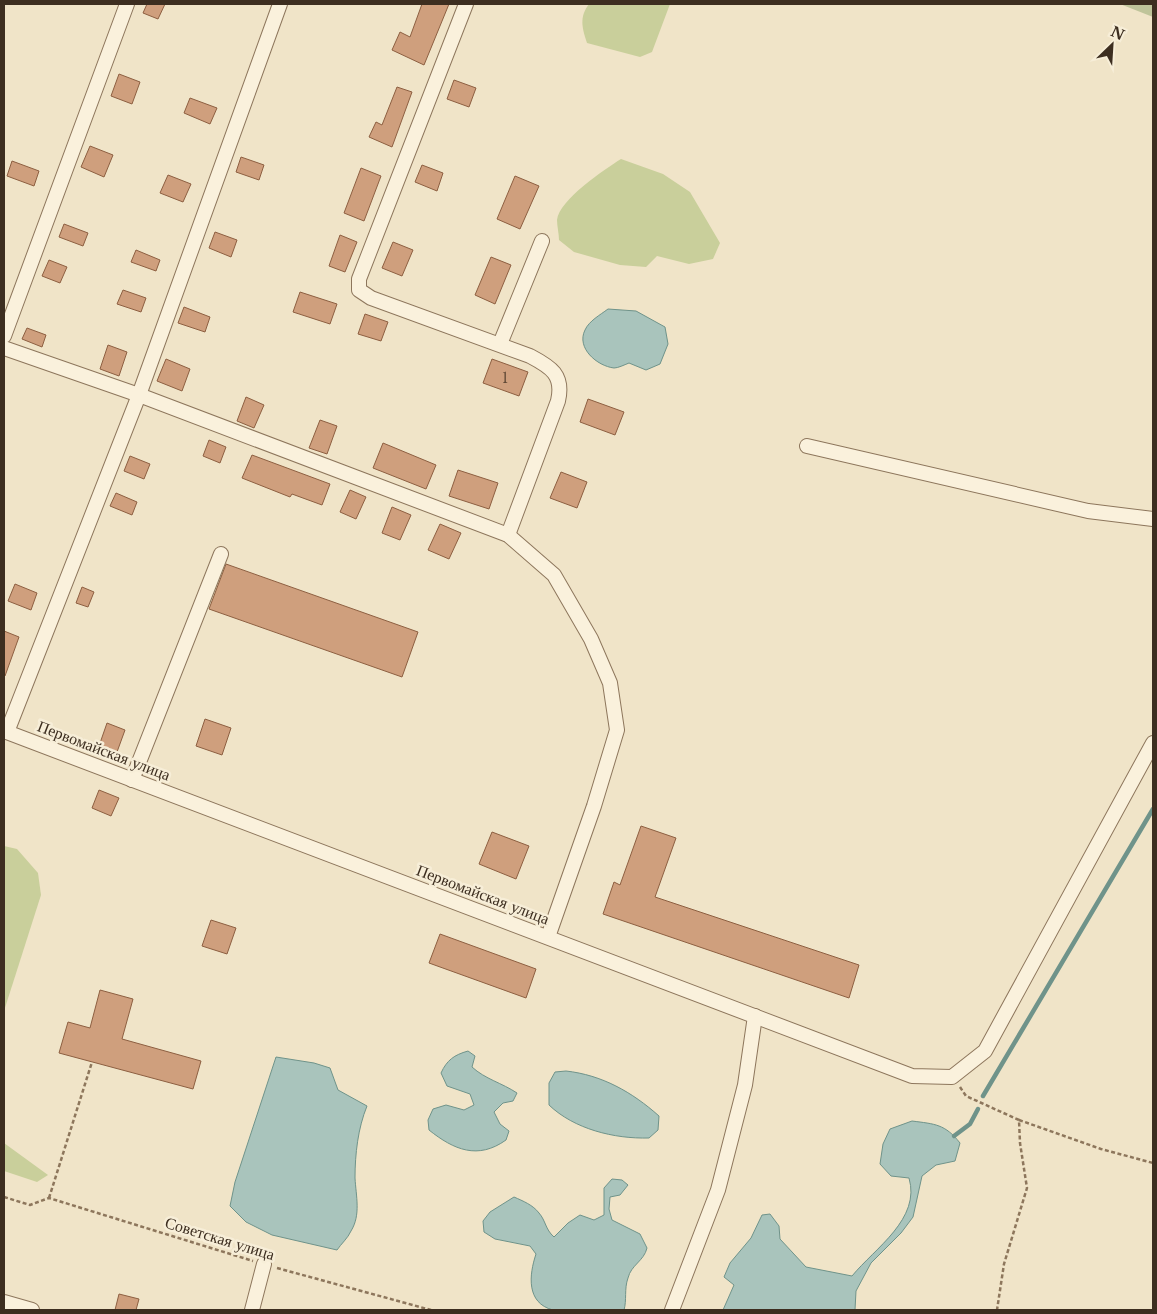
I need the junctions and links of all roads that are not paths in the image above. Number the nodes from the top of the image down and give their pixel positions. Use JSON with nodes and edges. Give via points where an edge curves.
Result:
{"nodes":[{"id":1,"x":127,"y":4,"type":"edge"},
{"id":2,"x":280,"y":4,"type":"edge"},
{"id":3,"x":466,"y":4,"type":"edge"},
{"id":4,"x":542,"y":240,"type":"dead end"},
{"id":5,"x":4,"y":336,"type":"edge"},
{"id":6,"x":500,"y":344,"type":"junction"},
{"id":7,"x":4,"y":348,"type":"edge"},
{"id":8,"x":138,"y":395,"type":"junction"},
{"id":9,"x":807,"y":446,"type":"dead end"},
{"id":10,"x":1153,"y":519,"type":"edge"},
{"id":11,"x":508,"y":535,"type":"junction"},
{"id":12,"x":220,"y":554,"type":"dead end"},
{"id":13,"x":6,"y":731,"type":"edge"},
{"id":14,"x":1153,"y":743,"type":"edge"},
{"id":15,"x":132,"y":780,"type":"junction"},
{"id":16,"x":548,"y":937,"type":"junction"},
{"id":17,"x":755,"y":1016,"type":"junction"},
{"id":18,"x":264,"y":1264,"type":"road end"},
{"id":19,"x":4,"y":1302,"type":"edge"},
{"id":20,"x":32,"y":1310,"type":"edge"},
{"id":21,"x":252,"y":1310,"type":"edge"},
{"id":22,"x":672,"y":1310,"type":"edge"}],
"edges":[{"from":1,"to":5,"type":"street"},
{"from":2,"to":8,"type":"street"},
{"from":3,"to":6,"type":"street","via":[[359,280],[359,290],[371,298]]},
{"from":4,"to":6,"type":"street"},
{"from":6,"to":11,"type":"street","via":[[549,366],[557,377],[560,390]]},
{"from":7,"to":8,"type":"street"},
{"from":8,"to":11,"type":"street"},
{"from":8,"to":13,"type":"street"},
{"from":9,"to":10,"type":"street","via":[[1088,510]]},
{"from":11,"to":16,"type":"street","via":[[554,575],[591,639],[610,683],[617,730]]},
{"from":12,"to":15,"type":"street"},
{"from":13,"to":15,"type":"street","name":"Первомайская улица"},
{"from":14,"to":17,"type":"street","name":"Первомайская улица","via":[[985,1051],[952,1077],[912,1076]]},
{"from":15,"to":16,"type":"street","name":"Первомайская улица"},
{"from":16,"to":17,"type":"street","name":"Первомайская улица"},
{"from":17,"to":22,"type":"street","via":[[745,1085],[718,1190]]},
{"from":18,"to":21,"type":"street"},
{"from":19,"to":20,"type":"street"}]}
